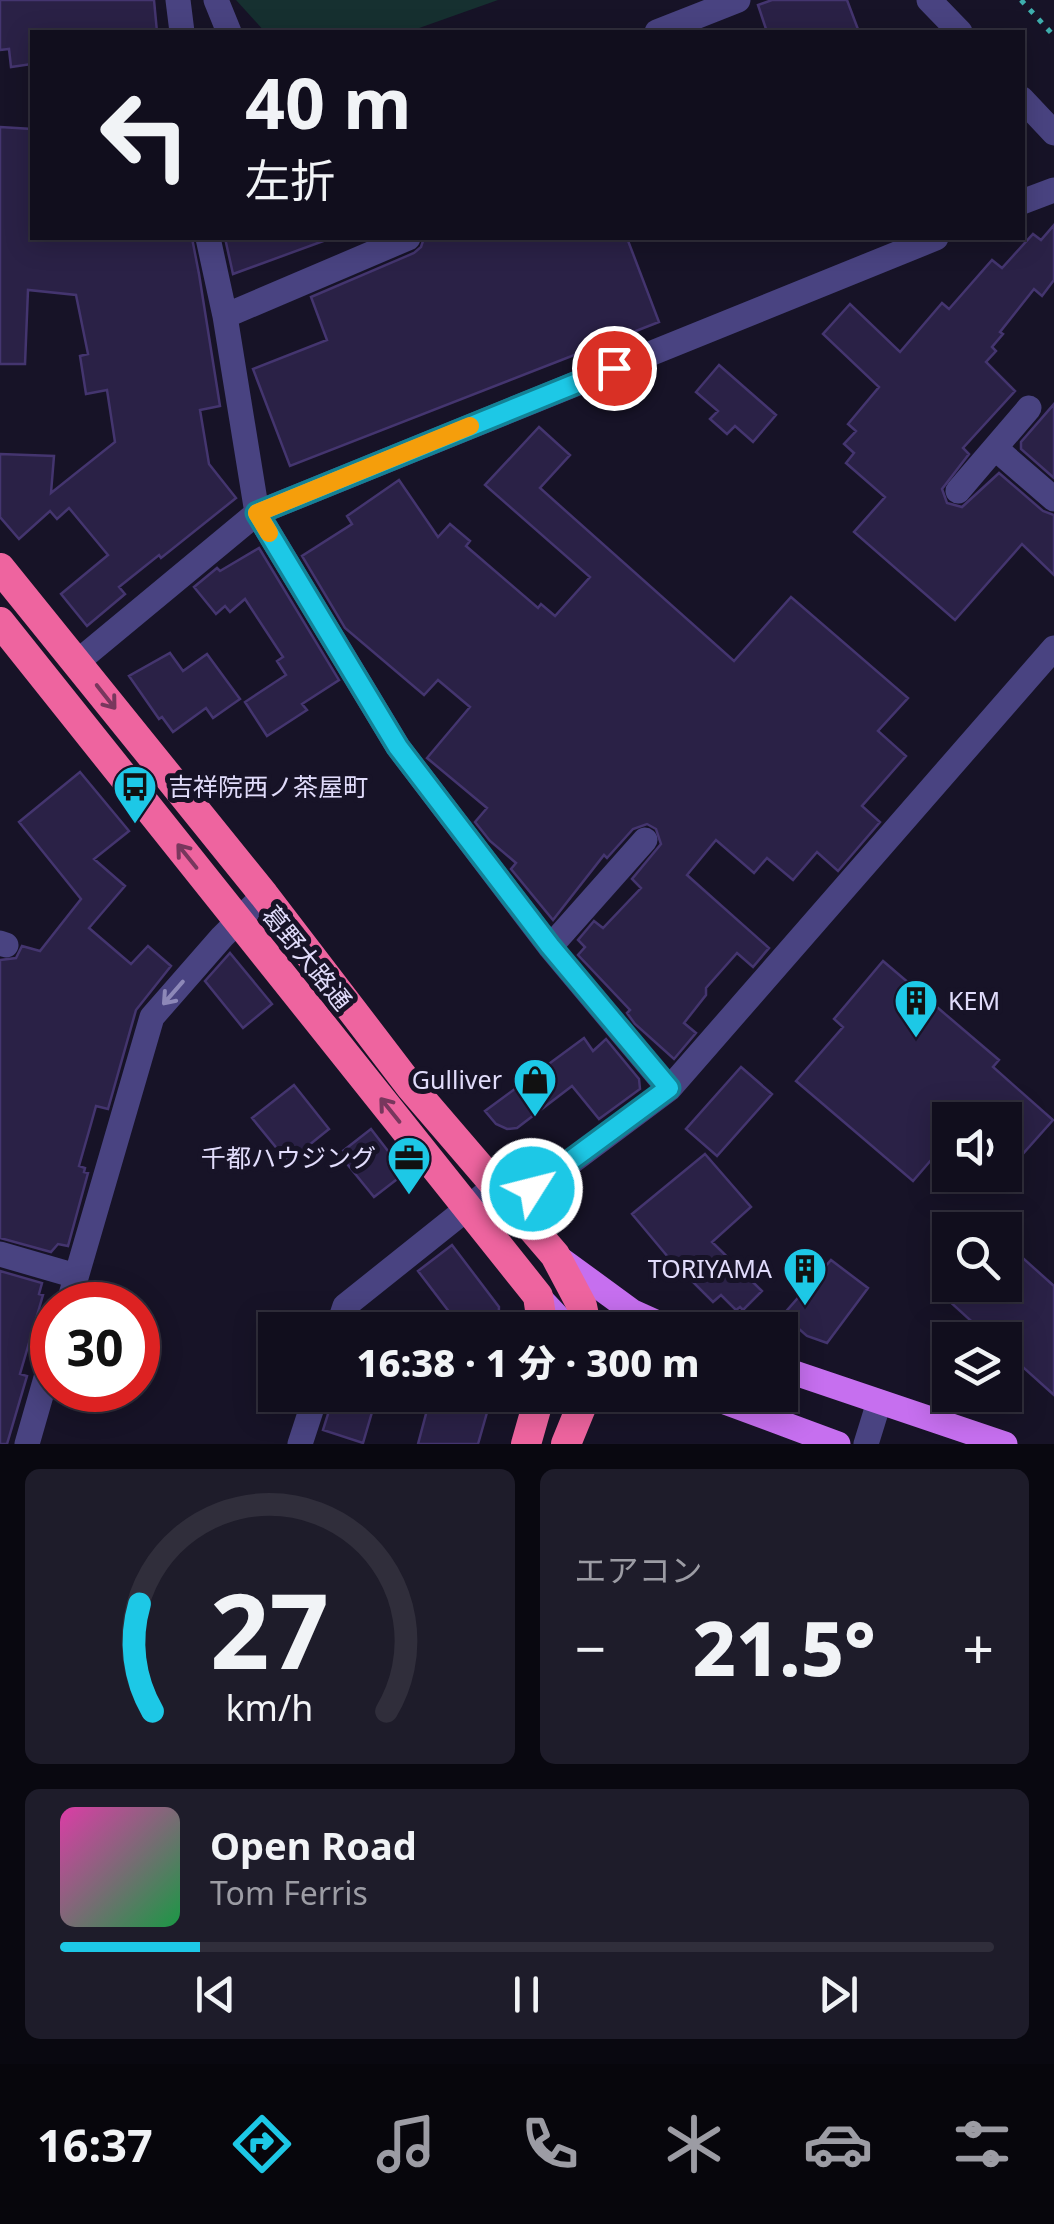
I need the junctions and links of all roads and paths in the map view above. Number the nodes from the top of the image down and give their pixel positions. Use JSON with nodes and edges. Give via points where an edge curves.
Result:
{"nodes":[{"id":1,"x":178,"y":0,"type":"edge"},
{"id":2,"x":216,"y":0,"type":"edge"},
{"id":3,"x":738,"y":0,"type":"edge"},
{"id":4,"x":929,"y":0,"type":"edge"},
{"id":5,"x":1021,"y":0,"type":"edge"},
{"id":6,"x":182,"y":30,"type":"edge"},
{"id":7,"x":228,"y":30,"type":"edge"},
{"id":8,"x":663,"y":30,"type":"edge"},
{"id":9,"x":958,"y":30,"type":"edge"},
{"id":10,"x":1054,"y":36,"type":"edge"},
{"id":11,"x":1025,"y":102,"type":"edge"},
{"id":12,"x":1054,"y":133,"type":"edge"},
{"id":13,"x":1054,"y":190,"type":"edge"},
{"id":14,"x":1025,"y":201,"type":"edge"},
{"id":15,"x":208,"y":240,"type":"edge"},
{"id":16,"x":403,"y":240,"type":"edge"},
{"id":17,"x":931,"y":240,"type":"edge"},
{"id":18,"x":225,"y":316,"type":"junction"},
{"id":19,"x":1029,"y":408,"type":"dead end"},
{"id":20,"x":995,"y":448,"type":"junction"},
{"id":21,"x":958,"y":491,"type":"dead end"},
{"id":22,"x":1054,"y":499,"type":"edge"},
{"id":23,"x":257,"y":513,"type":"junction"},
{"id":24,"x":0,"y":568,"type":"edge"},
{"id":25,"x":0,"y":622,"type":"edge"},
{"id":26,"x":1054,"y":648,"type":"edge"},
{"id":27,"x":76,"y":662,"type":"junction"},
{"id":28,"x":645,"y":840,"type":"dead end"},
{"id":29,"x":264,"y":896,"type":"junction"},
{"id":30,"x":238,"y":920,"type":"junction"},
{"id":31,"x":550,"y":946,"type":"junction"},
{"id":32,"x":669,"y":1088,"type":"junction"},
{"id":33,"x":502,"y":1197,"type":"junction"},
{"id":34,"x":468,"y":1208,"type":"junction"},
{"id":35,"x":0,"y":1254,"type":"edge"},
{"id":36,"x":555,"y":1255,"type":"junction"},
{"id":37,"x":76,"y":1276,"type":"junction"},
{"id":38,"x":74,"y":1282,"type":"edge"},
{"id":39,"x":538,"y":1296,"type":"junction"},
{"id":40,"x":343,"y":1312,"type":"edge"},
{"id":41,"x":540,"y":1312,"type":"edge"},
{"id":42,"x":553,"y":1312,"type":"edge"},
{"id":43,"x":583,"y":1312,"type":"edge"},
{"id":44,"x":633,"y":1312,"type":"edge"},
{"id":45,"x":798,"y":1374,"type":"edge"},
{"id":46,"x":879,"y":1402,"type":"junction"},
{"id":47,"x":36,"y":1412,"type":"edge"},
{"id":48,"x":310,"y":1412,"type":"edge"},
{"id":49,"x":535,"y":1412,"type":"edge"},
{"id":50,"x":579,"y":1412,"type":"edge"},
{"id":51,"x":752,"y":1412,"type":"edge"},
{"id":52,"x":27,"y":1444,"type":"edge"},
{"id":53,"x":300,"y":1444,"type":"edge"},
{"id":54,"x":526,"y":1444,"type":"edge"},
{"id":55,"x":566,"y":1444,"type":"edge"},
{"id":56,"x":838,"y":1444,"type":"edge"},
{"id":57,"x":866,"y":1444,"type":"edge"},
{"id":58,"x":1006,"y":1444,"type":"edge"}],
"edges":[{"from":1,"to":6,"type":"street"},
{"from":2,"to":7,"type":"street"},
{"from":3,"to":8,"type":"street"},
{"from":4,"to":9,"type":"street"},
{"from":5,"to":10,"type":"path"},
{"from":11,"to":12,"type":"street"},
{"from":13,"to":14,"type":"street"},
{"from":15,"to":18,"type":"street"},
{"from":16,"to":18,"type":"street"},
{"from":17,"to":23,"type":"street"},
{"from":18,"to":23,"type":"street"},
{"from":19,"to":20,"type":"street"},
{"from":20,"to":21,"type":"street"},
{"from":20,"to":22,"type":"street"},
{"from":23,"to":27,"type":"street"},
{"from":23,"to":31,"type":"street","via":[[398,747]]},
{"from":24,"to":27,"type":"highway","name":"葛野大路通"},
{"from":30,"to":25,"type":"highway","name":"葛野大路通","one_way":true},
{"from":26,"to":32,"type":"street"},
{"from":27,"to":29,"type":"highway","name":"葛野大路通","one_way":true},
{"from":28,"to":31,"type":"street"},
{"from":29,"to":30,"type":"street"},
{"from":29,"to":33,"type":"highway","name":"葛野大路通"},
{"from":34,"to":30,"type":"highway","name":"葛野大路通","one_way":true},
{"from":30,"to":37,"type":"street","one_way":true,"via":[[152,1018]]},
{"from":31,"to":32,"type":"street"},
{"from":32,"to":33,"type":"street"},
{"from":33,"to":34,"type":"street"},
{"from":33,"to":36,"type":"highway","name":"葛野大路通"},
{"from":34,"to":39,"type":"highway","name":"葛野大路通"},
{"from":34,"to":40,"type":"street"},
{"from":35,"to":37,"type":"street"},
{"from":36,"to":43,"type":"highway","name":"葛野大路通"},
{"from":36,"to":44,"type":"main road","name":"葛野大路通"},
{"from":37,"to":38,"type":"street"},
{"from":39,"to":41,"type":"highway"},
{"from":39,"to":42,"type":"main road","name":"葛野大路通"},
{"from":45,"to":46,"type":"main road"},
{"from":46,"to":57,"type":"street"},
{"from":46,"to":58,"type":"main road"},
{"from":47,"to":52,"type":"street"},
{"from":48,"to":53,"type":"street"},
{"from":49,"to":54,"type":"highway"},
{"from":50,"to":55,"type":"highway"},
{"from":51,"to":56,"type":"main road"}]}
